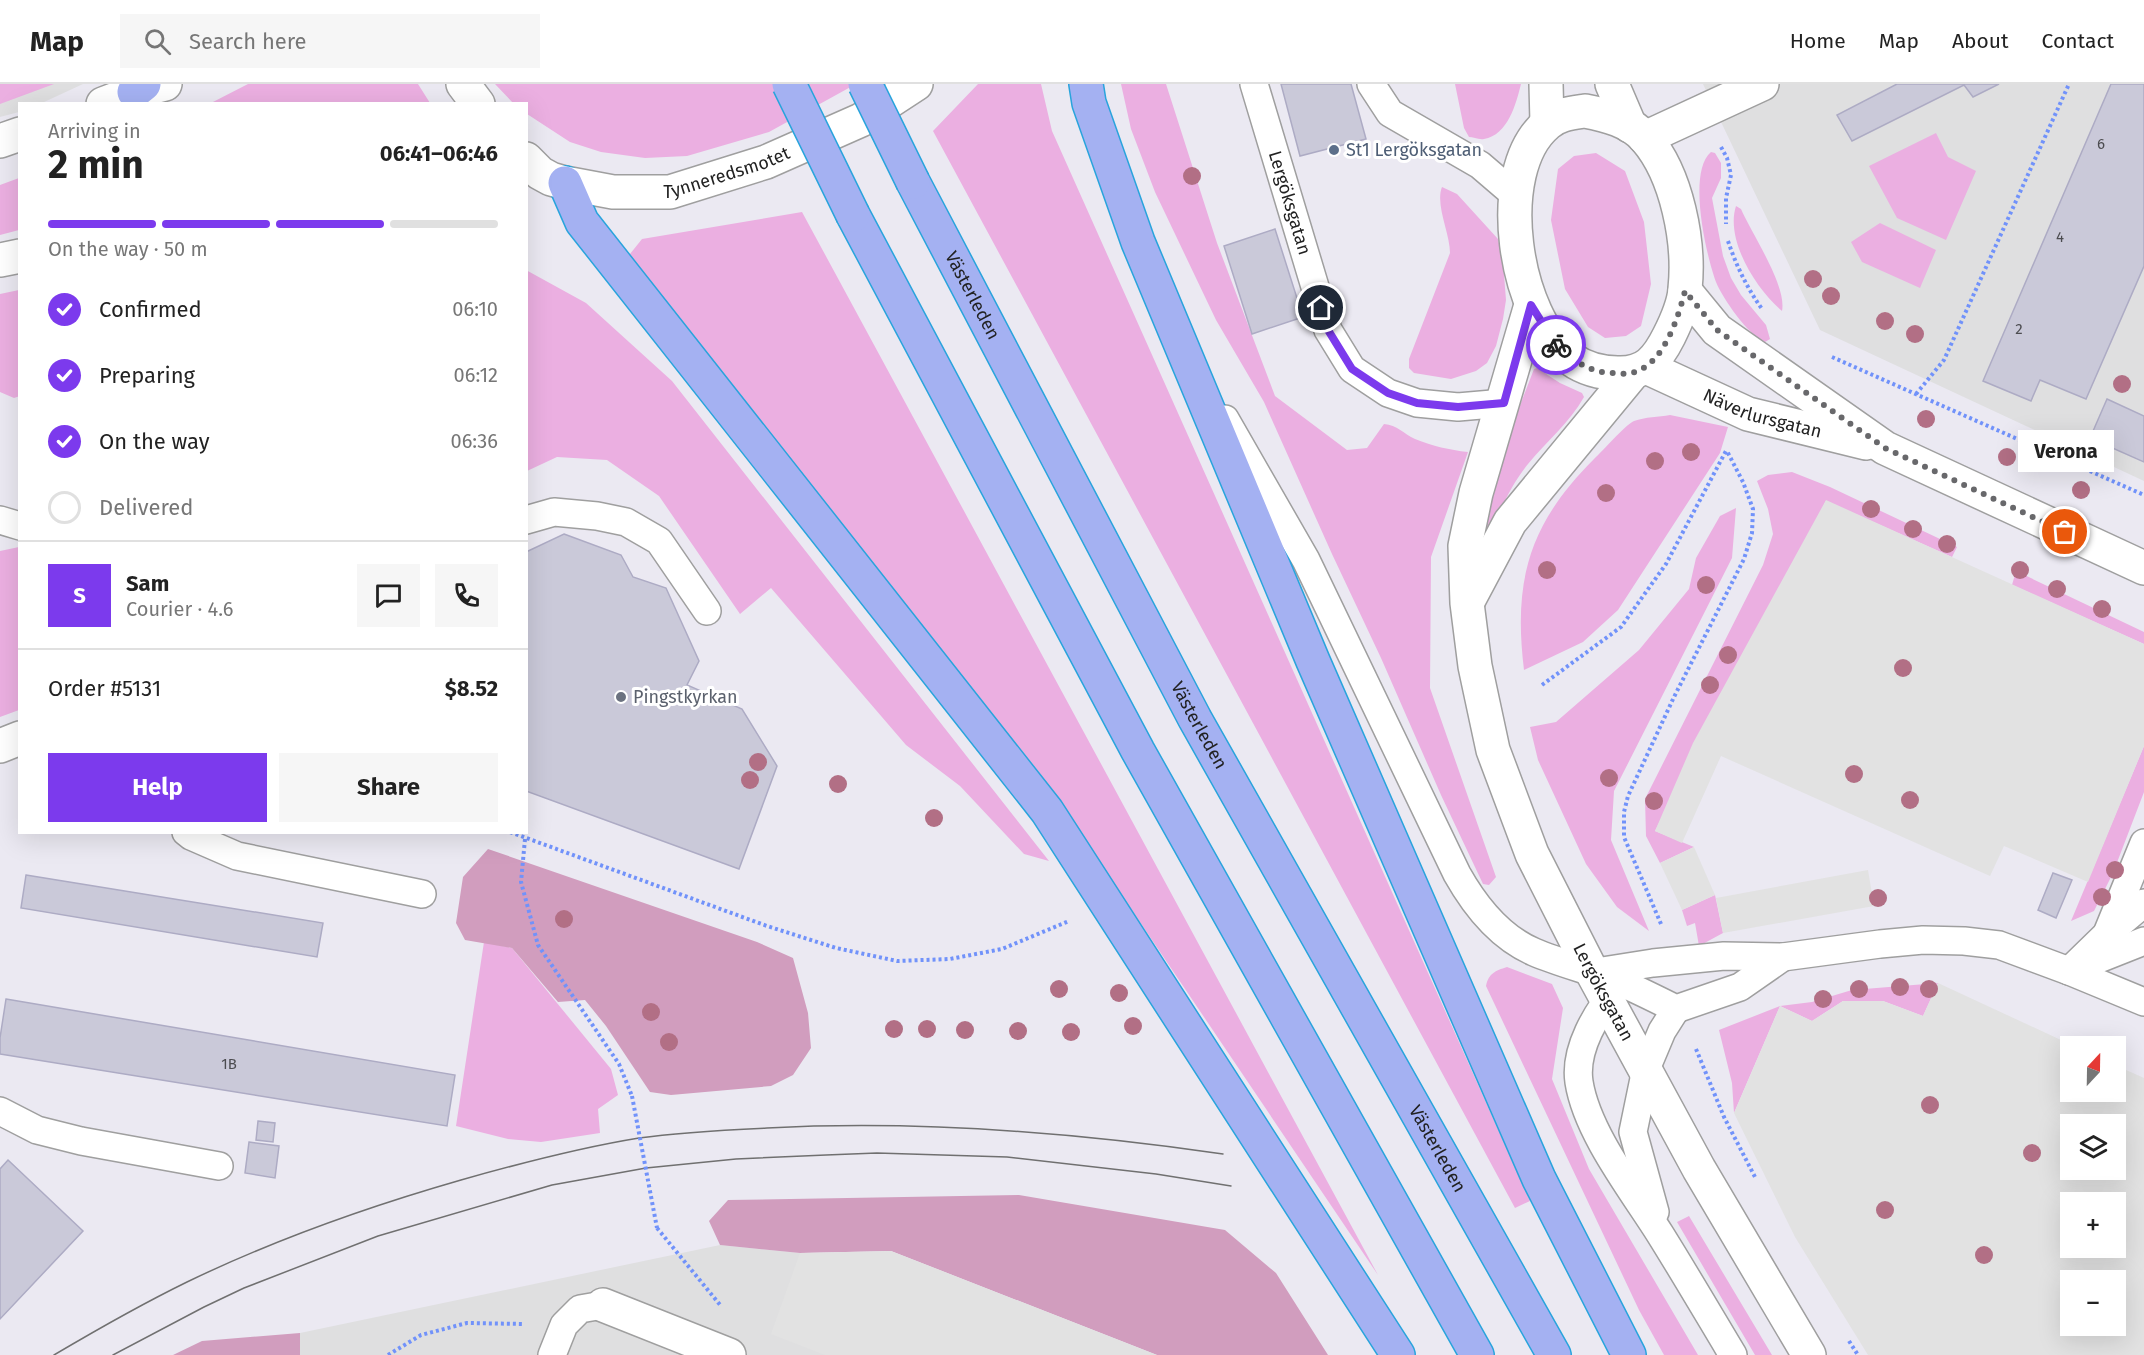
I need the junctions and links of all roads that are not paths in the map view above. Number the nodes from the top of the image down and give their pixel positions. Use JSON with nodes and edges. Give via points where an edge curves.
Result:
{"nodes":[{"id":1,"x":165,"y":84,"type":"edge"},
{"id":2,"x":463,"y":84,"type":"edge"},
{"id":3,"x":789,"y":84,"type":"edge"},
{"id":4,"x":865,"y":84,"type":"edge"},
{"id":5,"x":916,"y":84,"type":"edge"},
{"id":6,"x":1086,"y":84,"type":"edge"},
{"id":7,"x":1254,"y":84,"type":"edge"},
{"id":8,"x":1371,"y":84,"type":"edge"},
{"id":9,"x":1546,"y":84,"type":"edge"},
{"id":10,"x":1612,"y":84,"type":"edge"},
{"id":11,"x":1762,"y":84,"type":"edge"},
{"id":12,"x":139,"y":88,"type":"edge"},
{"id":13,"x":108,"y":102,"type":"edge"},
{"id":14,"x":476,"y":102,"type":"edge"},
{"id":15,"x":1547,"y":123,"type":"junction"},
{"id":16,"x":1638,"y":132,"type":"junction"},
{"id":17,"x":18,"y":135,"type":"edge"},
{"id":18,"x":0,"y":141,"type":"edge"},
{"id":19,"x":540,"y":173,"type":"edge"},
{"id":20,"x":1515,"y":195,"type":"junction"},
{"id":21,"x":18,"y":256,"type":"edge"},
{"id":22,"x":0,"y":260,"type":"edge"},
{"id":23,"x":1685,"y":291,"type":"junction"},
{"id":24,"x":1531,"y":305,"type":"junction"},
{"id":25,"x":1174,"y":330,"type":"junction"},
{"id":26,"x":1639,"y":370,"type":"junction"},
{"id":27,"x":1504,"y":403,"type":"junction"},
{"id":28,"x":1885,"y":448,"type":"junction"},
{"id":29,"x":528,"y":519,"type":"edge"},
{"id":30,"x":0,"y":520,"type":"edge"},
{"id":31,"x":18,"y":525,"type":"edge"},
{"id":32,"x":2144,"y":568,"type":"edge"},
{"id":33,"x":1467,"y":603,"type":"junction"},
{"id":34,"x":707,"y":611,"type":"dead end"},
{"id":35,"x":18,"y":739,"type":"edge"},
{"id":36,"x":0,"y":746,"type":"edge"},
{"id":37,"x":188,"y":834,"type":"edge"},
{"id":38,"x":2143,"y":849,"type":"edge"},
{"id":39,"x":422,"y":894,"type":"dead end"},
{"id":40,"x":2144,"y":903,"type":"edge"},
{"id":41,"x":2106,"y":935,"type":"junction"},
{"id":42,"x":2144,"y":941,"type":"edge"},
{"id":43,"x":1783,"y":957,"type":"junction"},
{"id":44,"x":2069,"y":971,"type":"junction"},
{"id":45,"x":1607,"y":985,"type":"junction"},
{"id":46,"x":2140,"y":996,"type":"edge"},
{"id":47,"x":1682,"y":1008,"type":"junction"},
{"id":48,"x":1646,"y":1069,"type":"junction"},
{"id":49,"x":0,"y":1112,"type":"edge"},
{"id":50,"x":219,"y":1166,"type":"dead end"},
{"id":51,"x":1661,"y":1236,"type":"junction"},
{"id":52,"x":603,"y":1305,"type":"joint"},
{"id":53,"x":552,"y":1355,"type":"edge"},
{"id":54,"x":729,"y":1355,"type":"edge"},
{"id":55,"x":1398,"y":1355,"type":"edge"},
{"id":56,"x":1477,"y":1355,"type":"edge"},
{"id":57,"x":1554,"y":1355,"type":"edge"},
{"id":58,"x":1629,"y":1355,"type":"edge"},
{"id":59,"x":1733,"y":1355,"type":"edge"},
{"id":60,"x":1809,"y":1355,"type":"edge"}],
"edges":[{"from":1,"to":12,"type":"street"},
{"from":2,"to":14,"type":"street"},
{"from":3,"to":56,"type":"highway","bridge":true,"via":[[853,215],[1138,751]]},
{"from":4,"to":57,"type":"highway","name":"Västerleden","bridge":true,"via":[[1195,719]]},
{"from":5,"to":19,"type":"street","name":"Tynneredsmotet","via":[[861,120],[766,162],[670,192],[613,192]]},
{"from":6,"to":25,"type":"highway","via":[[1089,103],[1138,242]]},
{"from":7,"to":27,"type":"lane","name":"Lergöksgatan","via":[[1328,330],[1352,369],[1388,393],[1417,403],[1458,407]]},
{"from":8,"to":20,"type":"lane","via":[[1390,113],[1480,165]]},
{"from":9,"to":15,"type":"street"},
{"from":10,"to":16,"type":"street"},
{"from":11,"to":16,"type":"street","via":[[1703,111]]},
{"from":12,"to":13,"type":"street"},
{"from":15,"to":16,"type":"street","via":[[1566,113],[1585,111],[1606,115]]},
{"from":15,"to":20,"type":"street","via":[[1532,141],[1521,165]]},
{"from":16,"to":23,"type":"street","via":[[1661,162],[1673,188],[1686,252]]},
{"from":17,"to":18,"type":"street"},
{"from":19,"to":55,"type":"highway","via":[[1047,811]]},
{"from":20,"to":24,"type":"street","via":[[1517,254]]},
{"from":21,"to":22,"type":"street"},
{"from":23,"to":26,"type":"street","via":[[1668,338],[1656,358]]},
{"from":23,"to":28,"type":"street","name":"Näverlursgatan","via":[[1717,330]]},
{"from":24,"to":26,"type":"street","via":[[1556,345],[1570,359],[1604,373]]},
{"from":24,"to":27,"type":"street","name":"Lergöksgatan"},
{"from":25,"to":45,"type":"lane","via":[[1306,560],[1469,894],[1508,937],[1532,952]]},
{"from":25,"to":58,"type":"highway","via":[[1312,661],[1539,1179]]},
{"from":26,"to":28,"type":"street","name":"Näverlursgatan","via":[[1748,414]]},
{"from":26,"to":33,"type":"street","via":[[1510,522]]},
{"from":27,"to":33,"type":"street","name":"Lergöksgatan","via":[[1476,493],[1465,546]]},
{"from":28,"to":32,"type":"street","name":"Näverlursgatan"},
{"from":29,"to":34,"type":"lane","via":[[554,512],[626,522],[659,541]]},
{"from":30,"to":31,"type":"lane"},
{"from":33,"to":45,"type":"street","name":"Lergöksgatan","via":[[1475,666],[1493,750],[1532,854]]},
{"from":35,"to":36,"type":"street"},
{"from":37,"to":39,"type":"lane","via":[[237,856]]},
{"from":38,"to":41,"type":"lane"},
{"from":40,"to":41,"type":"lane"},
{"from":41,"to":44,"type":"lane"},
{"from":42,"to":44,"type":"lane"},
{"from":43,"to":44,"type":"lane","via":[[1923,940],[1964,941],[1999,945]]},
{"from":43,"to":45,"type":"lane","via":[[1724,956],[1664,962]]},
{"from":43,"to":47,"type":"lane","via":[[1740,987]]},
{"from":44,"to":46,"type":"lane"},
{"from":45,"to":47,"type":"lane"},
{"from":45,"to":48,"type":"street","name":"Lergöksgatan"},
{"from":45,"to":51,"type":"lane","via":[[1582,1049],[1579,1083],[1607,1151]]},
{"from":47,"to":48,"type":"lane","via":[[1662,1031]]},
{"from":48,"to":51,"type":"lane","via":[[1633,1132]]},
{"from":48,"to":60,"type":"street","name":"Lergöksgatan","via":[[1699,1169]]},
{"from":49,"to":50,"type":"lane","via":[[37,1130],[81,1141]]},
{"from":51,"to":59,"type":"lane"},
{"from":52,"to":53,"type":"lane","via":[[579,1310],[564,1325]]},
{"from":52,"to":54,"type":"street"}]}
